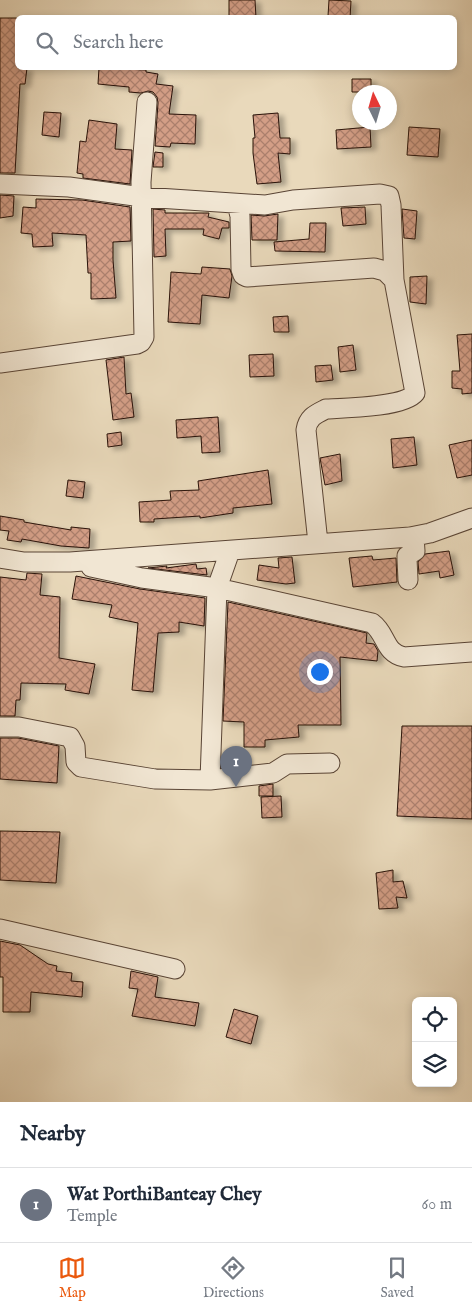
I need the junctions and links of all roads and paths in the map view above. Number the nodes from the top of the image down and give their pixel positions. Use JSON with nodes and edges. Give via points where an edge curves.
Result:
{"nodes":[{"id":1,"x":147,"y":102,"type":"dead end"},
{"id":2,"x":0,"y":184,"type":"edge"},
{"id":3,"x":142,"y":197,"type":"junction"},
{"id":4,"x":237,"y":204,"type":"junction"},
{"id":5,"x":394,"y":280,"type":"junction"},
{"id":6,"x":0,"y":363,"type":"edge"},
{"id":7,"x":472,"y":518,"type":"edge"},
{"id":8,"x":414,"y":537,"type":"junction"},
{"id":9,"x":318,"y":543,"type":"junction"},
{"id":10,"x":230,"y":552,"type":"junction"},
{"id":11,"x":0,"y":558,"type":"edge"},
{"id":12,"x":70,"y":562,"type":"junction"},
{"id":13,"x":408,"y":580,"type":"dead end"},
{"id":14,"x":217,"y":588,"type":"junction"},
{"id":15,"x":472,"y":652,"type":"edge"},
{"id":16,"x":0,"y":727,"type":"edge"},
{"id":17,"x":330,"y":763,"type":"dead end"},
{"id":18,"x":210,"y":780,"type":"junction"},
{"id":19,"x":0,"y":929,"type":"edge"},
{"id":20,"x":175,"y":969,"type":"dead end"}],
"edges":[{"from":1,"to":3,"type":"street"},
{"from":2,"to":3,"type":"street","via":[[69,187]]},
{"from":3,"to":4,"type":"street"},
{"from":3,"to":6,"type":"street","via":[[144,337],[141,342]]},
{"from":4,"to":5,"type":"street","via":[[241,269],[247,277],[374,268],[385,271]]},
{"from":4,"to":5,"type":"street","via":[[266,205],[293,200],[389,196]]},
{"from":5,"to":9,"type":"street","via":[[415,393],[411,398],[398,402],[326,410],[307,422]]},
{"from":7,"to":8,"type":"street"},
{"from":8,"to":9,"type":"street"},
{"from":8,"to":13,"type":"street","via":[[415,551],[406,559]]},
{"from":9,"to":10,"type":"street"},
{"from":10,"to":12,"type":"street"},
{"from":10,"to":14,"type":"street"},
{"from":11,"to":12,"type":"street","via":[[24,562]]},
{"from":12,"to":14,"type":"street","via":[[142,578]]},
{"from":14,"to":15,"type":"street","via":[[372,623],[378,627],[395,655]]},
{"from":14,"to":18,"type":"street"},
{"from":16,"to":18,"type":"street","via":[[19,727],[70,737],[75,746],[76,762],[81,766],[155,779]]},
{"from":17,"to":18,"type":"street","via":[[287,764],[274,772]]},
{"from":19,"to":20,"type":"street"}]}
